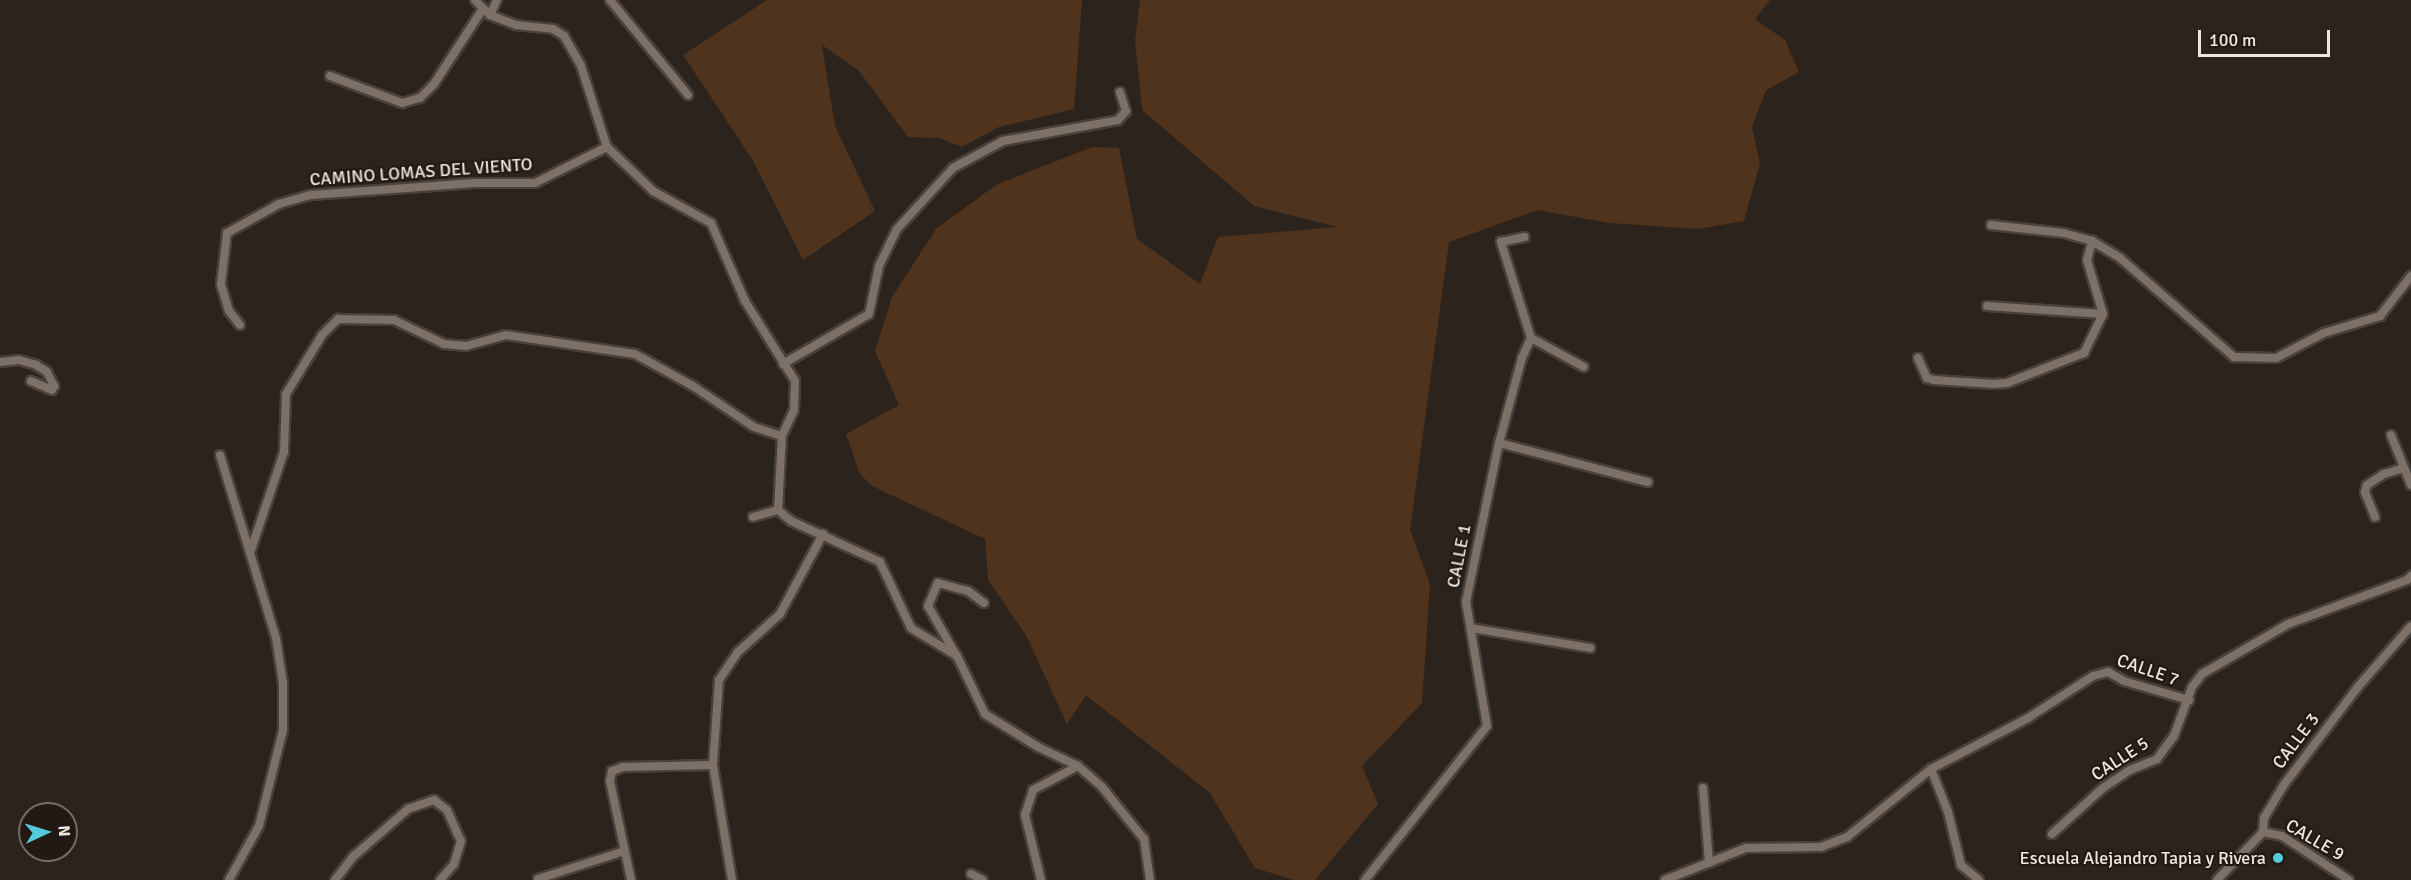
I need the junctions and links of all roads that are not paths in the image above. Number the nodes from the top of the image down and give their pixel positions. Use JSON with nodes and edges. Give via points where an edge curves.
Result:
{"nodes":[{"id":1,"x":475,"y":0,"type":"edge"},
{"id":2,"x":497,"y":0,"type":"edge"},
{"id":3,"x":610,"y":0,"type":"edge"},
{"id":4,"x":486,"y":13,"type":"junction"},
{"id":5,"x":330,"y":76,"type":"dead end"},
{"id":6,"x":1120,"y":92,"type":"dead end"},
{"id":7,"x":688,"y":95,"type":"dead end"},
{"id":8,"x":607,"y":147,"type":"junction"},
{"id":9,"x":1991,"y":225,"type":"dead end"},
{"id":10,"x":1524,"y":237,"type":"dead end"},
{"id":11,"x":2092,"y":241,"type":"junction"},
{"id":12,"x":2411,"y":276,"type":"edge"},
{"id":13,"x":1987,"y":306,"type":"dead end"},
{"id":14,"x":2103,"y":314,"type":"junction"},
{"id":15,"x":240,"y":325,"type":"dead end"},
{"id":16,"x":1531,"y":338,"type":"junction"},
{"id":17,"x":1918,"y":358,"type":"dead end"},
{"id":18,"x":0,"y":362,"type":"edge"},
{"id":19,"x":783,"y":364,"type":"junction"},
{"id":20,"x":1584,"y":367,"type":"dead end"},
{"id":21,"x":31,"y":381,"type":"dead end"},
{"id":22,"x":2391,"y":435,"type":"dead end"},
{"id":23,"x":782,"y":436,"type":"junction"},
{"id":24,"x":1499,"y":443,"type":"junction"},
{"id":25,"x":220,"y":455,"type":"dead end"},
{"id":26,"x":2404,"y":468,"type":"junction"},
{"id":27,"x":1648,"y":482,"type":"dead end"},
{"id":28,"x":2411,"y":485,"type":"edge"},
{"id":29,"x":778,"y":510,"type":"junction"},
{"id":30,"x":753,"y":517,"type":"dead end"},
{"id":31,"x":2375,"y":517,"type":"dead end"},
{"id":32,"x":823,"y":534,"type":"junction"},
{"id":33,"x":249,"y":553,"type":"junction"},
{"id":34,"x":2410,"y":580,"type":"edge"},
{"id":35,"x":984,"y":603,"type":"dead end"},
{"id":36,"x":2411,"y":626,"type":"edge"},
{"id":37,"x":1471,"y":628,"type":"junction"},
{"id":38,"x":1590,"y":648,"type":"dead end"},
{"id":39,"x":957,"y":656,"type":"junction"},
{"id":40,"x":2189,"y":700,"type":"junction"},
{"id":41,"x":713,"y":765,"type":"junction"},
{"id":42,"x":1077,"y":766,"type":"junction"},
{"id":43,"x":1931,"y":770,"type":"junction"},
{"id":44,"x":1703,"y":788,"type":"dead end"},
{"id":45,"x":2263,"y":832,"type":"junction"},
{"id":46,"x":2052,"y":834,"type":"dead end"},
{"id":47,"x":624,"y":851,"type":"junction"},
{"id":48,"x":1709,"y":862,"type":"junction"},
{"id":49,"x":971,"y":874,"type":"dead end"},
{"id":50,"x":538,"y":879,"type":"edge"},
{"id":51,"x":229,"y":880,"type":"edge"},
{"id":52,"x":335,"y":880,"type":"edge"},
{"id":53,"x":440,"y":880,"type":"edge"},
{"id":54,"x":631,"y":880,"type":"edge"},
{"id":55,"x":732,"y":880,"type":"edge"},
{"id":56,"x":983,"y":880,"type":"edge"},
{"id":57,"x":1041,"y":880,"type":"edge"},
{"id":58,"x":1150,"y":880,"type":"edge"},
{"id":59,"x":1365,"y":880,"type":"edge"},
{"id":60,"x":1665,"y":880,"type":"edge"},
{"id":61,"x":1979,"y":880,"type":"edge"},
{"id":62,"x":2217,"y":880,"type":"edge"},
{"id":63,"x":2349,"y":880,"type":"edge"}],
"edges":[{"from":1,"to":4,"type":"street"},
{"from":2,"to":4,"type":"street"},
{"from":3,"to":7,"type":"street"},
{"from":4,"to":5,"type":"street","via":[[420,98],[402,103]]},
{"from":4,"to":8,"type":"street","via":[[516,25],[553,29],[564,36],[581,66]]},
{"from":6,"to":19,"type":"street","via":[[1126,111],[1118,120],[1003,141],[953,168],[897,229],[879,266],[869,314]]},
{"from":8,"to":15,"type":"street","name":"CAMINO LOMAS DEL VIENTO","via":[[535,183],[475,183],[311,195],[279,204],[227,233],[221,284],[229,311]]},
{"from":8,"to":19,"type":"street","via":[[653,191],[711,223],[744,301]]},
{"from":9,"to":11,"type":"street"},
{"from":10,"to":16,"type":"street","via":[[1501,242]]},
{"from":11,"to":12,"type":"street","via":[[2120,258],[2234,357],[2276,358],[2324,333],[2380,316]]},
{"from":11,"to":14,"type":"street","via":[[2087,260]]},
{"from":13,"to":14,"type":"street"},
{"from":14,"to":17,"type":"street","via":[[2084,353],[2007,383],[1934,380],[1928,378]]},
{"from":16,"to":20,"type":"street"},
{"from":16,"to":24,"type":"street","name":"CALLE 1","via":[[1521,358]]},
{"from":18,"to":21,"type":"street","via":[[19,360],[36,365],[47,372],[54,386],[52,390]]},
{"from":19,"to":23,"type":"street","via":[[795,381],[794,410]]},
{"from":22,"to":26,"type":"street"},
{"from":23,"to":29,"type":"street"},
{"from":23,"to":33,"type":"street","via":[[754,427],[693,386],[635,354],[506,335],[466,346],[444,344],[394,320],[338,320],[322,335],[286,394],[284,452]]},
{"from":24,"to":27,"type":"street"},
{"from":24,"to":37,"type":"street","name":"CALLE 1","via":[[1466,602]]},
{"from":25,"to":33,"type":"street"},
{"from":26,"to":28,"type":"street"},
{"from":26,"to":31,"type":"street","via":[[2367,485],[2365,492]]},
{"from":29,"to":30,"type":"street"},
{"from":29,"to":32,"type":"street","via":[[791,521]]},
{"from":32,"to":39,"type":"street","via":[[880,562],[911,628]]},
{"from":32,"to":41,"type":"street","via":[[780,614],[738,652],[719,680]]},
{"from":33,"to":51,"type":"street","via":[[276,638],[283,683],[283,730],[259,826]]},
{"from":34,"to":40,"type":"street","name":"CALLE 7","via":[[2288,624],[2202,674],[2192,687]]},
{"from":35,"to":39,"type":"street","via":[[968,591],[938,583],[928,606]]},
{"from":36,"to":45,"type":"street","name":"CALLE 3","via":[[2357,688],[2283,786],[2264,818]]},
{"from":37,"to":38,"type":"street"},
{"from":37,"to":59,"type":"street","name":"CALLE 1","via":[[1487,726]]},
{"from":39,"to":42,"type":"street","via":[[985,714]]},
{"from":40,"to":43,"type":"street","name":"CALLE 7","via":[[2124,681],[2108,672],[2093,676],[2028,718]]},
{"from":40,"to":46,"type":"street","name":"CALLE 5","via":[[2174,736],[2157,759],[2130,770],[2103,788]]},
{"from":41,"to":47,"type":"street","via":[[623,767],[612,771],[610,781]]},
{"from":41,"to":55,"type":"street"},
{"from":42,"to":57,"type":"street","via":[[1033,790],[1025,815]]},
{"from":42,"to":58,"type":"street","via":[[1102,787],[1144,839]]},
{"from":43,"to":48,"type":"street","name":"CALLE 7","via":[[1847,837],[1821,847],[1746,848]]},
{"from":43,"to":61,"type":"street","via":[[1948,813],[1961,865]]},
{"from":44,"to":48,"type":"street"},
{"from":45,"to":62,"type":"street","name":"CALLE 3"},
{"from":45,"to":63,"type":"street","name":"CALLE 9","via":[[2282,836]]},
{"from":47,"to":50,"type":"street"},
{"from":47,"to":54,"type":"street"},
{"from":48,"to":60,"type":"street","name":"CALLE 7"},
{"from":49,"to":56,"type":"street"},
{"from":52,"to":53,"type":"street","via":[[354,856],[408,809],[434,800],[447,810],[461,841],[454,864]]}]}
